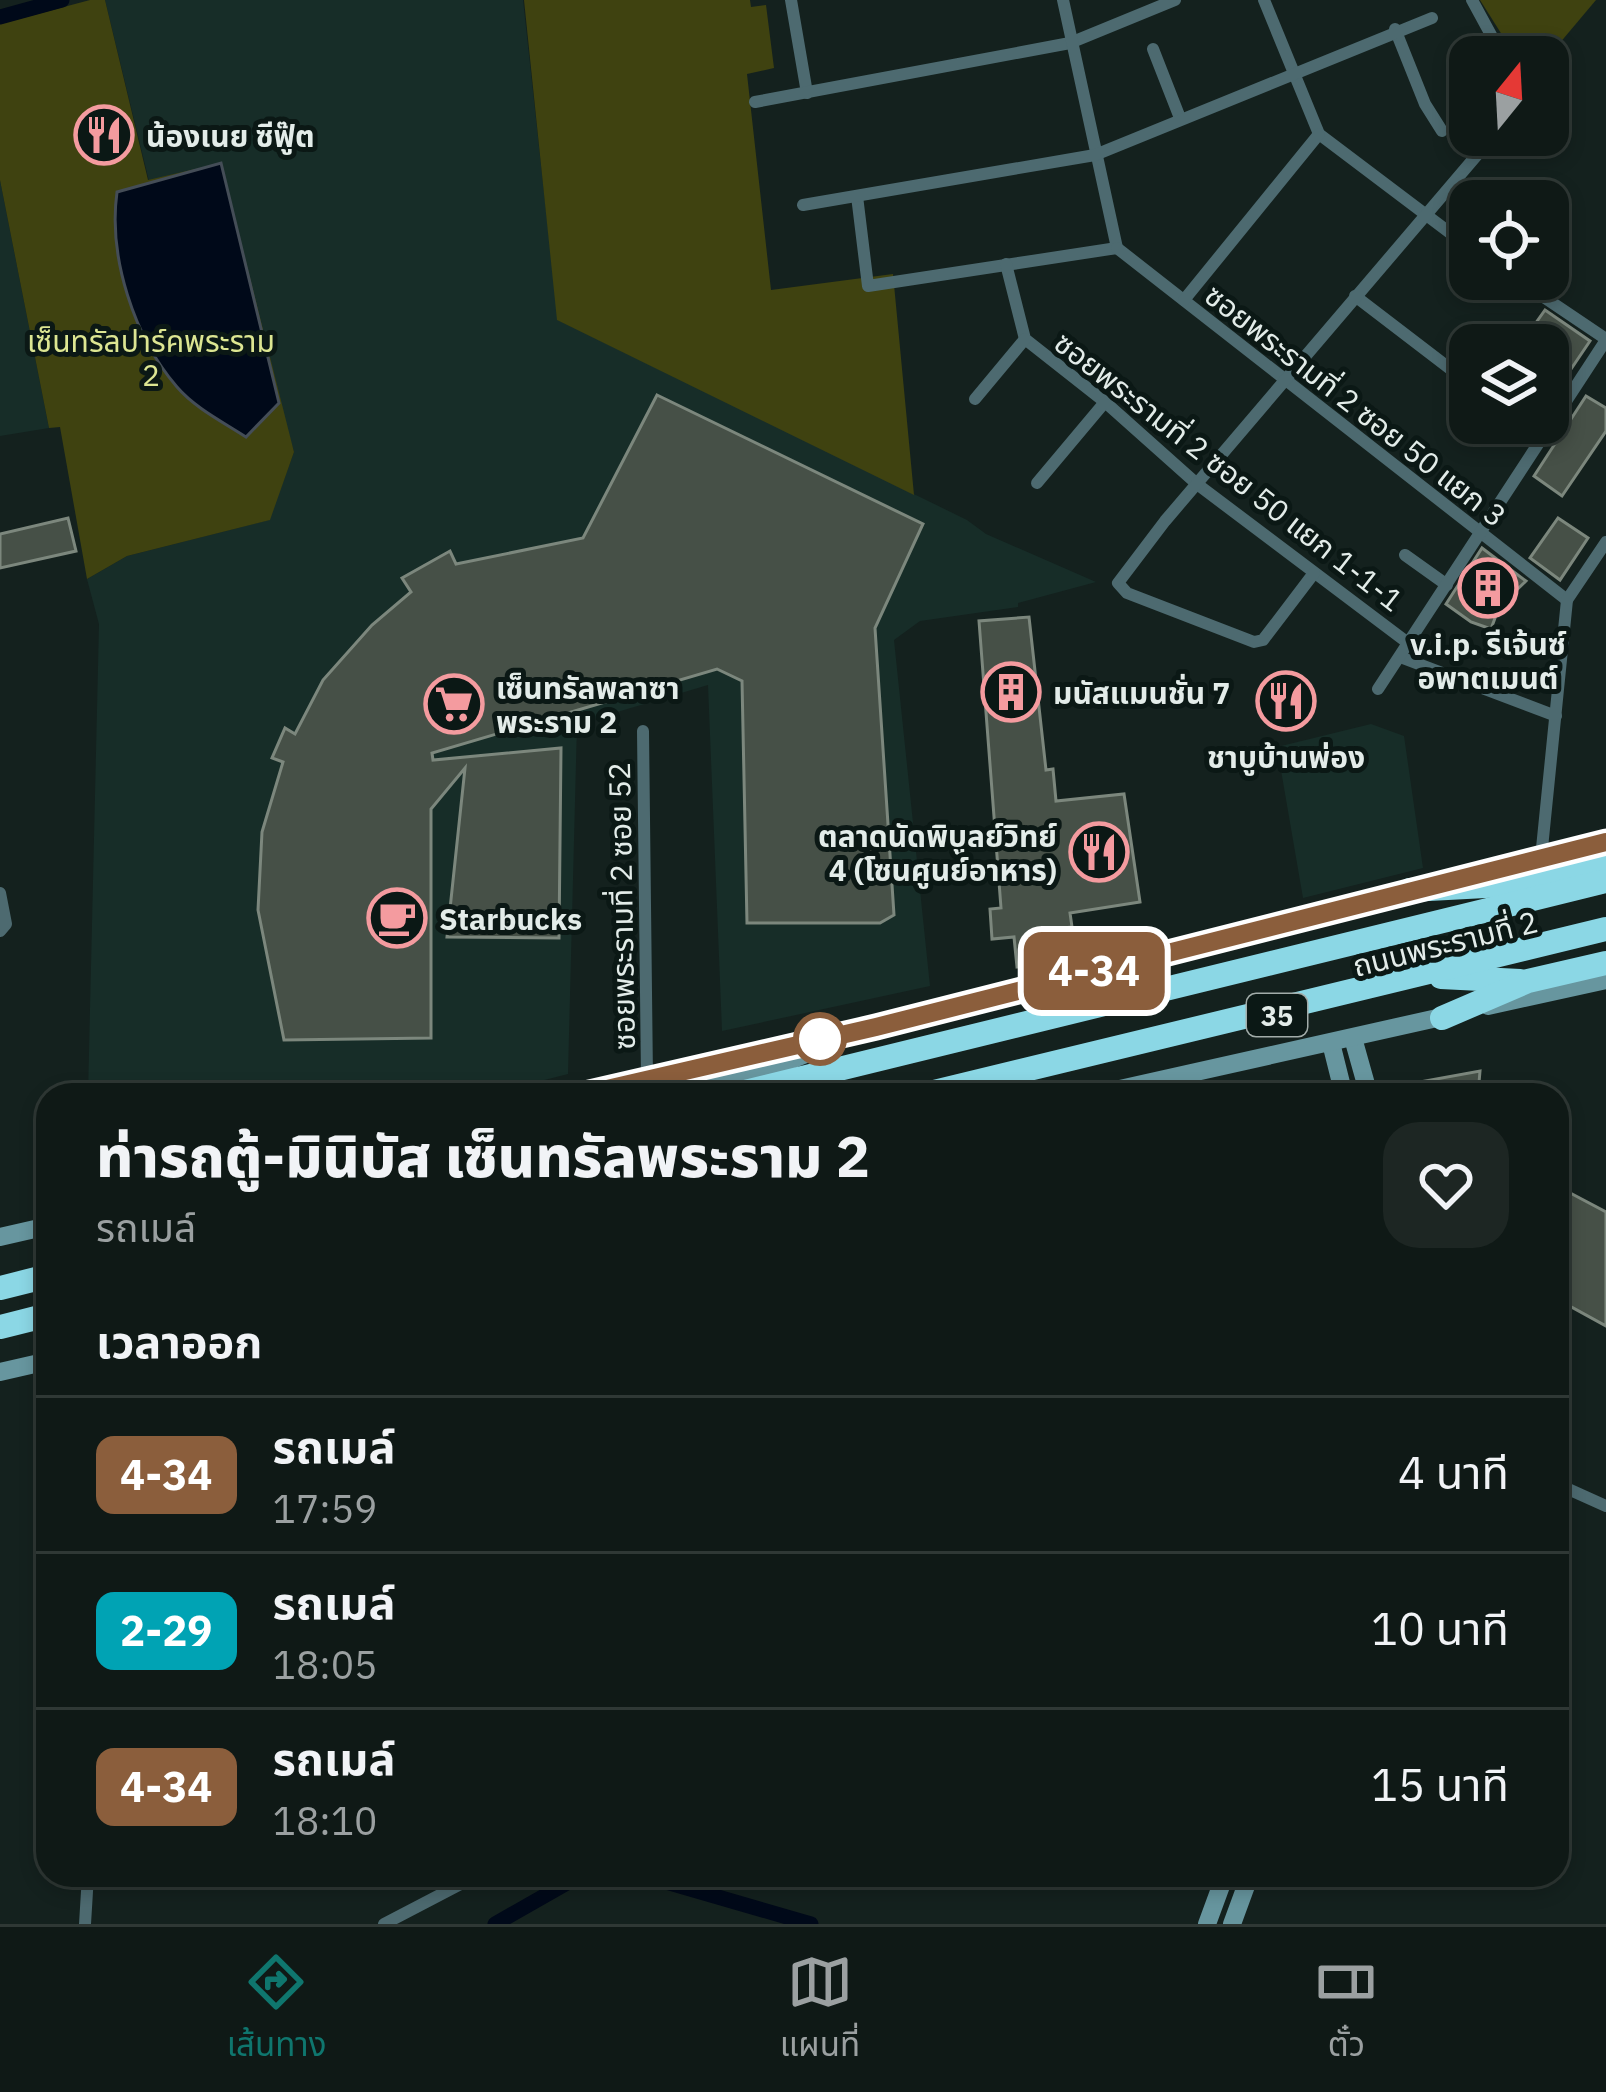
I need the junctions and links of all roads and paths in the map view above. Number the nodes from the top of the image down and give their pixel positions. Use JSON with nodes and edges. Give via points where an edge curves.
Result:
{"nodes":[{"id":1,"x":790,"y":0,"type":"edge"},
{"id":2,"x":1063,"y":0,"type":"edge"},
{"id":3,"x":1175,"y":0,"type":"edge"},
{"id":4,"x":1264,"y":0,"type":"edge"},
{"id":5,"x":1472,"y":0,"type":"edge"},
{"id":6,"x":1432,"y":18,"type":"dead end"},
{"id":7,"x":1395,"y":29,"type":"junction"},
{"id":8,"x":1492,"y":36,"type":"edge"},
{"id":9,"x":1070,"y":43,"type":"junction"},
{"id":10,"x":1153,"y":49,"type":"dead end"},
{"id":11,"x":1294,"y":76,"type":"junction"},
{"id":12,"x":807,"y":93,"type":"junction"},
{"id":13,"x":755,"y":102,"type":"dead end"},
{"id":14,"x":1180,"y":118,"type":"junction"},
{"id":15,"x":1442,"y":131,"type":"dead end"},
{"id":16,"x":1319,"y":134,"type":"junction"},
{"id":17,"x":1095,"y":155,"type":"junction"},
{"id":18,"x":1476,"y":156,"type":"edge"},
{"id":19,"x":857,"y":196,"type":"junction"},
{"id":20,"x":802,"y":205,"type":"dead end"},
{"id":21,"x":1424,"y":217,"type":"junction"},
{"id":22,"x":1449,"y":234,"type":"edge"},
{"id":23,"x":1117,"y":248,"type":"junction"},
{"id":24,"x":1006,"y":264,"type":"junction"},
{"id":25,"x":1355,"y":296,"type":"junction"},
{"id":26,"x":1184,"y":300,"type":"junction"},
{"id":27,"x":1548,"y":300,"type":"edge"},
{"id":28,"x":1606,"y":339,"type":"edge"},
{"id":29,"x":1025,"y":340,"type":"junction"},
{"id":30,"x":1449,"y":368,"type":"edge"},
{"id":31,"x":1285,"y":382,"type":"junction"},
{"id":32,"x":1569,"y":397,"type":"edge"},
{"id":33,"x":975,"y":399,"type":"dead end"},
{"id":34,"x":1105,"y":401,"type":"junction"},
{"id":35,"x":1539,"y":444,"type":"edge"},
{"id":36,"x":1037,"y":483,"type":"dead end"},
{"id":37,"x":1197,"y":484,"type":"junction"},
{"id":38,"x":1481,"y":535,"type":"junction"},
{"id":39,"x":1606,"y":542,"type":"edge"},
{"id":40,"x":1405,"y":555,"type":"dead end"},
{"id":41,"x":1314,"y":573,"type":"junction"},
{"id":42,"x":1447,"y":585,"type":"junction"},
{"id":43,"x":1567,"y":600,"type":"junction"},
{"id":44,"x":1408,"y":643,"type":"junction"},
{"id":45,"x":1400,"y":657,"type":"junction"},
{"id":46,"x":1378,"y":689,"type":"dead end"},
{"id":47,"x":1556,"y":716,"type":"junction"},
{"id":48,"x":643,"y":731,"type":"dead end"},
{"id":49,"x":1606,"y":842,"type":"edge"},
{"id":50,"x":1541,"y":858,"type":"junction"},
{"id":51,"x":1606,"y":860,"type":"edge"},
{"id":52,"x":1606,"y":881,"type":"edge"},
{"id":53,"x":1504,"y":885,"type":"junction"},
{"id":54,"x":1410,"y":890,"type":"junction"},
{"id":55,"x":0,"y":892,"type":"edge"},
{"id":56,"x":1606,"y":898,"type":"edge"},
{"id":57,"x":1420,"y":928,"type":"junction"},
{"id":58,"x":0,"y":931,"type":"edge"},
{"id":59,"x":1606,"y":932,"type":"edge"},
{"id":60,"x":1606,"y":963,"type":"edge"},
{"id":61,"x":1433,"y":976,"type":"junction"},
{"id":62,"x":1606,"y":980,"type":"edge"},
{"id":63,"x":1528,"y":982,"type":"junction"},
{"id":64,"x":1442,"y":1018,"type":"junction"},
{"id":65,"x":876,"y":1027,"type":"junction"},
{"id":66,"x":1353,"y":1038,"type":"junction"},
{"id":67,"x":1331,"y":1043,"type":"junction"},
{"id":68,"x":647,"y":1079,"type":"junction"},
{"id":69,"x":630,"y":1083,"type":"edge"},
{"id":70,"x":713,"y":1083,"type":"edge"},
{"id":71,"x":782,"y":1083,"type":"edge"},
{"id":72,"x":843,"y":1083,"type":"edge"},
{"id":73,"x":972,"y":1083,"type":"edge"},
{"id":74,"x":997,"y":1083,"type":"edge"},
{"id":75,"x":1148,"y":1083,"type":"edge"},
{"id":76,"x":1341,"y":1083,"type":"edge"},
{"id":77,"x":1366,"y":1083,"type":"edge"},
{"id":78,"x":36,"y":1229,"type":"edge"},
{"id":79,"x":0,"y":1237,"type":"edge"},
{"id":80,"x":36,"y":1265,"type":"edge"},
{"id":81,"x":0,"y":1273,"type":"edge"},
{"id":82,"x":36,"y":1279,"type":"edge"},
{"id":83,"x":0,"y":1288,"type":"edge"},
{"id":84,"x":36,"y":1314,"type":"edge"},
{"id":85,"x":0,"y":1323,"type":"edge"},
{"id":86,"x":36,"y":1364,"type":"edge"},
{"id":87,"x":0,"y":1372,"type":"edge"},
{"id":88,"x":1569,"y":1489,"type":"edge"},
{"id":89,"x":1606,"y":1506,"type":"edge"},
{"id":90,"x":87,"y":1887,"type":"edge"},
{"id":91,"x":455,"y":1887,"type":"edge"},
{"id":92,"x":1221,"y":1887,"type":"edge"},
{"id":93,"x":1246,"y":1887,"type":"edge"},
{"id":94,"x":85,"y":1924,"type":"edge"},
{"id":95,"x":384,"y":1924,"type":"edge"},
{"id":96,"x":1207,"y":1924,"type":"edge"},
{"id":97,"x":1232,"y":1924,"type":"edge"}],
"edges":[{"from":1,"to":12,"type":"street"},
{"from":2,"to":9,"type":"street"},
{"from":3,"to":9,"type":"street"},
{"from":4,"to":11,"type":"street"},
{"from":5,"to":8,"type":"street"},
{"from":6,"to":7,"type":"street"},
{"from":7,"to":11,"type":"street"},
{"from":7,"to":15,"type":"street"},
{"from":9,"to":12,"type":"street"},
{"from":9,"to":17,"type":"street"},
{"from":10,"to":14,"type":"street"},
{"from":11,"to":14,"type":"street"},
{"from":11,"to":16,"type":"street"},
{"from":12,"to":13,"type":"street"},
{"from":14,"to":17,"type":"street"},
{"from":16,"to":21,"type":"street"},
{"from":16,"to":26,"type":"street"},
{"from":17,"to":19,"type":"street"},
{"from":17,"to":23,"type":"street"},
{"from":18,"to":21,"type":"street"},
{"from":19,"to":20,"type":"street"},
{"from":19,"to":24,"type":"street","via":[[868,286]]},
{"from":21,"to":22,"type":"street"},
{"from":21,"to":25,"type":"street"},
{"from":23,"to":24,"type":"street"},
{"from":23,"to":26,"type":"street","name":"ซอยพระรามที่ 2 ซอย 50 แยก 3"},
{"from":24,"to":29,"type":"street","name":"ซอยพระรามที่ 2 ซอย 50 แยก 1-1-1"},
{"from":25,"to":30,"type":"street"},
{"from":25,"to":31,"type":"street"},
{"from":26,"to":31,"type":"street","name":"ซอยพระรามที่ 2 ซอย 50 แยก 3"},
{"from":27,"to":28,"type":"street"},
{"from":28,"to":32,"type":"street"},
{"from":29,"to":33,"type":"street"},
{"from":29,"to":34,"type":"street","name":"ซอยพระรามที่ 2 ซอย 50 แยก 1-1-1"},
{"from":31,"to":37,"type":"street"},
{"from":31,"to":38,"type":"street","name":"ซอยพระรามที่ 2 ซอย 50 แยก 3"},
{"from":34,"to":36,"type":"street"},
{"from":34,"to":37,"type":"street","name":"ซอยพระรามที่ 2 ซอย 50 แยก 1-1-1"},
{"from":35,"to":38,"type":"street"},
{"from":37,"to":41,"type":"street","name":"ซอยพระรามที่ 2 ซอย 50 แยก 1-1-1"},
{"from":37,"to":41,"type":"street","via":[[1119,578],[1122,590],[1255,642]]},
{"from":38,"to":42,"type":"street"},
{"from":38,"to":43,"type":"street","name":"ซอยพระรามที่ 2 ซอย 50 แยก 3"},
{"from":39,"to":43,"type":"street"},
{"from":40,"to":42,"type":"street"},
{"from":41,"to":44,"type":"street","name":"ซอยพระรามที่ 2 ซอย 50 แยก 1-1-1"},
{"from":42,"to":44,"type":"street"},
{"from":43,"to":47,"type":"street"},
{"from":44,"to":45,"type":"street"},
{"from":45,"to":46,"type":"street"},
{"from":45,"to":47,"type":"street"},
{"from":47,"to":50,"type":"street"},
{"from":48,"to":68,"type":"street","name":"ซอยพระรามที่ 2 ซอย 52"},
{"from":49,"to":50,"type":"main road","name":"ถนนพระรามที่ 2"},
{"from":50,"to":54,"type":"main road","name":"ถนนพระรามที่ 2"},
{"from":51,"to":53,"type":"highway"},
{"from":52,"to":57,"type":"highway","name":"ถนนพระรามที่ 2","number":"35"},
{"from":53,"to":54,"type":"highway"},
{"from":53,"to":57,"type":"highway"},
{"from":54,"to":65,"type":"main road","name":"ถนนพระรามที่ 2"},
{"from":55,"to":58,"type":"street"},
{"from":56,"to":72,"type":"highway"},
{"from":57,"to":71,"type":"highway","name":"ถนนพระรามที่ 2","number":"35"},
{"from":59,"to":61,"type":"highway","name":"ถนนพระรามที่ 2","number":"35"},
{"from":59,"to":73,"type":"highway"},
{"from":60,"to":63,"type":"highway"},
{"from":61,"to":63,"type":"highway"},
{"from":61,"to":74,"type":"highway","name":"ถนนพระรามที่ 2","number":"35"},
{"from":62,"to":64,"type":"main road","number":"35"},
{"from":63,"to":64,"type":"highway"},
{"from":64,"to":66,"type":"main road","number":"35"},
{"from":65,"to":68,"type":"main road","name":"ถนนพระรามที่ 2"},
{"from":65,"to":70,"type":"main road"},
{"from":66,"to":67,"type":"main road","number":"35"},
{"from":66,"to":77,"type":"main road"},
{"from":67,"to":75,"type":"main road","number":"35"},
{"from":67,"to":76,"type":"main road"},
{"from":68,"to":69,"type":"main road","name":"ถนนพระรามที่ 2"},
{"from":78,"to":79,"type":"main road"},
{"from":80,"to":81,"type":"highway"},
{"from":82,"to":83,"type":"highway"},
{"from":84,"to":85,"type":"highway"},
{"from":86,"to":87,"type":"main road"},
{"from":88,"to":89,"type":"street"},
{"from":90,"to":94,"type":"street"},
{"from":91,"to":95,"type":"street"},
{"from":92,"to":96,"type":"main road"},
{"from":93,"to":97,"type":"main road"}]}
